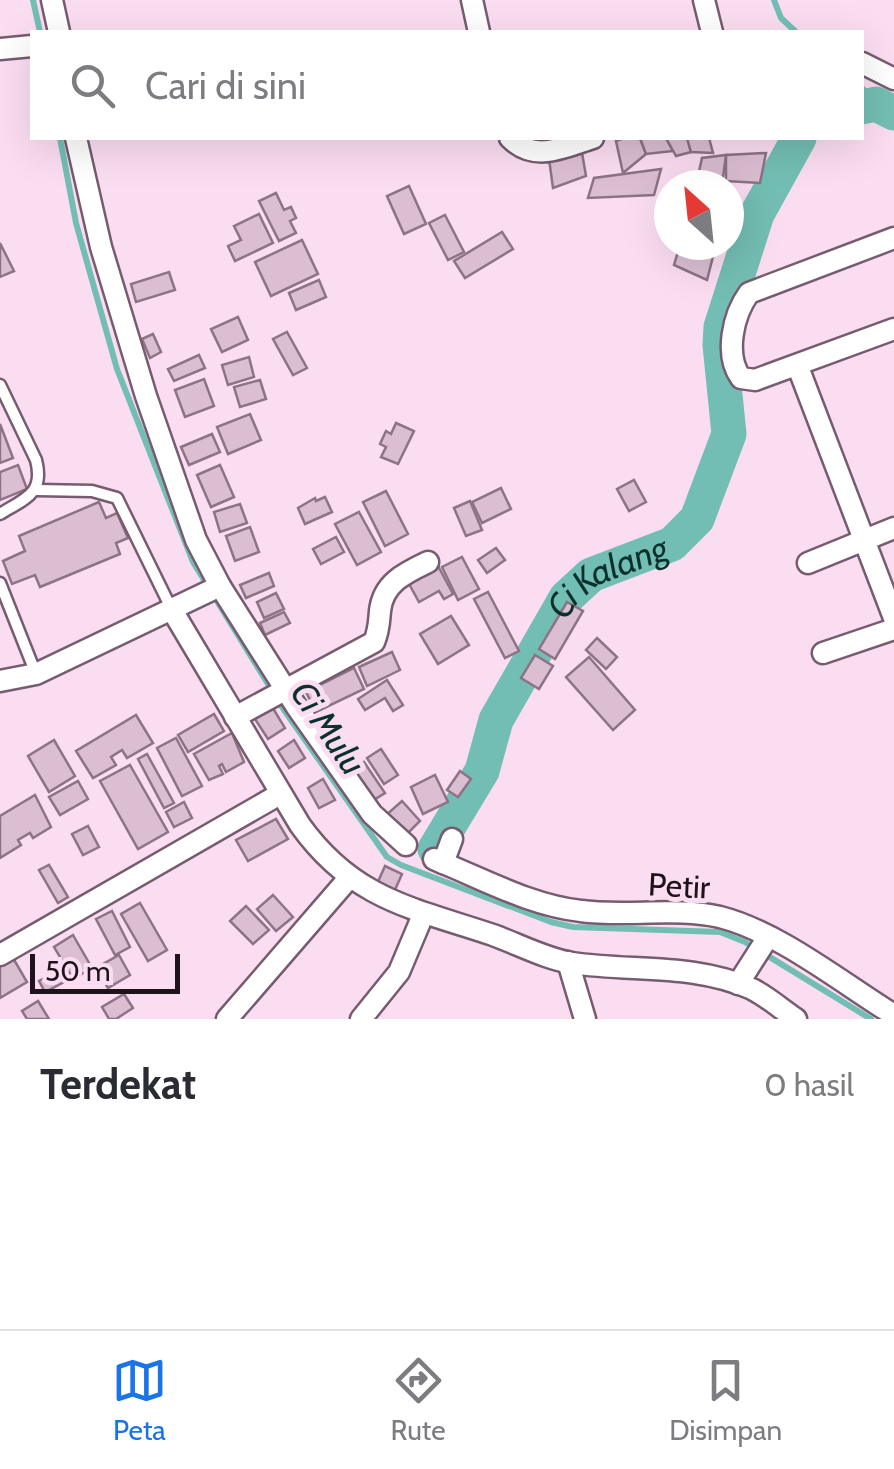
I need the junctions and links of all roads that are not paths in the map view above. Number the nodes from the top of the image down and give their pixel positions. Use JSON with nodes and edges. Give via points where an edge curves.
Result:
{"nodes":[{"id":1,"x":52,"y":0,"type":"edge"},
{"id":2,"x":472,"y":0,"type":"edge"},
{"id":3,"x":704,"y":0,"type":"edge"},
{"id":4,"x":59,"y":30,"type":"edge"},
{"id":5,"x":479,"y":30,"type":"edge"},
{"id":6,"x":712,"y":30,"type":"edge"},
{"id":7,"x":30,"y":46,"type":"edge"},
{"id":8,"x":0,"y":49,"type":"edge"},
{"id":9,"x":864,"y":64,"type":"edge"},
{"id":10,"x":894,"y":79,"type":"edge"},
{"id":11,"x":76,"y":140,"type":"edge"},
{"id":12,"x":512,"y":140,"type":"edge"},
{"id":13,"x":586,"y":140,"type":"edge"},
{"id":14,"x":894,"y":238,"type":"edge"},
{"id":15,"x":894,"y":329,"type":"edge"},
{"id":16,"x":798,"y":367,"type":"junction"},
{"id":17,"x":0,"y":385,"type":"edge"},
{"id":18,"x":36,"y":490,"type":"junction"},
{"id":19,"x":0,"y":514,"type":"edge"},
{"id":20,"x":894,"y":528,"type":"edge"},
{"id":21,"x":862,"y":540,"type":"junction"},
{"id":22,"x":428,"y":562,"type":"dead end"},
{"id":23,"x":808,"y":563,"type":"dead end"},
{"id":24,"x":0,"y":583,"type":"edge"},
{"id":25,"x":212,"y":590,"type":"junction"},
{"id":26,"x":172,"y":610,"type":"junction"},
{"id":27,"x":894,"y":618,"type":"edge"},
{"id":28,"x":894,"y":629,"type":"edge"},
{"id":29,"x":823,"y":654,"type":"dead end"},
{"id":30,"x":36,"y":674,"type":"junction"},
{"id":31,"x":0,"y":682,"type":"edge"},
{"id":32,"x":277,"y":694,"type":"junction"},
{"id":33,"x":235,"y":717,"type":"junction"},
{"id":34,"x":280,"y":794,"type":"junction"},
{"id":35,"x":452,"y":839,"type":"dead end"},
{"id":36,"x":406,"y":845,"type":"dead end"},
{"id":37,"x":349,"y":878,"type":"junction"},
{"id":38,"x":418,"y":913,"type":"junction"},
{"id":39,"x":761,"y":946,"type":"junction"},
{"id":40,"x":0,"y":955,"type":"edge"},
{"id":41,"x":568,"y":962,"type":"junction"},
{"id":42,"x":738,"y":984,"type":"junction"},
{"id":43,"x":894,"y":1016,"type":"edge"},
{"id":44,"x":227,"y":1019,"type":"edge"},
{"id":45,"x":361,"y":1019,"type":"edge"},
{"id":46,"x":584,"y":1019,"type":"edge"},
{"id":47,"x":796,"y":1019,"type":"edge"}],
"edges":[{"from":1,"to":4,"type":"street"},
{"from":2,"to":5,"type":"street"},
{"from":3,"to":6,"type":"street"},
{"from":7,"to":8,"type":"street"},
{"from":9,"to":10,"type":"street"},
{"from":11,"to":25,"type":"street","via":[[96,231]]},
{"from":12,"to":13,"type":"street","via":[[542,152]]},
{"from":14,"to":16,"type":"street","via":[[749,293],[731,354],[737,373],[750,382]]},
{"from":15,"to":16,"type":"street"},
{"from":16,"to":21,"type":"street"},
{"from":17,"to":18,"type":"lane","via":[[36,460]]},
{"from":18,"to":19,"type":"lane"},
{"from":18,"to":26,"type":"lane","via":[[117,498]]},
{"from":20,"to":21,"type":"street"},
{"from":21,"to":23,"type":"street"},
{"from":21,"to":27,"type":"street"},
{"from":22,"to":32,"type":"street","via":[[388,588],[374,642]]},
{"from":24,"to":30,"type":"lane"},
{"from":25,"to":26,"type":"street"},
{"from":25,"to":32,"type":"street"},
{"from":26,"to":30,"type":"street"},
{"from":26,"to":33,"type":"street"},
{"from":28,"to":29,"type":"street"},
{"from":30,"to":31,"type":"street"},
{"from":32,"to":33,"type":"street"},
{"from":32,"to":36,"type":"street","via":[[372,814]]},
{"from":33,"to":34,"type":"street"},
{"from":34,"to":37,"type":"street"},
{"from":34,"to":40,"type":"street"},
{"from":35,"to":39,"type":"street","name":"Petir","via":[[438,861],[555,907],[716,916]]},
{"from":37,"to":38,"type":"street"},
{"from":37,"to":44,"type":"street"},
{"from":38,"to":41,"type":"street"},
{"from":38,"to":45,"type":"street","via":[[398,972]]},
{"from":39,"to":42,"type":"street"},
{"from":39,"to":43,"type":"street","name":"Petir"},
{"from":41,"to":42,"type":"street","via":[[675,969]]},
{"from":41,"to":46,"type":"street"},
{"from":42,"to":47,"type":"street"}]}
